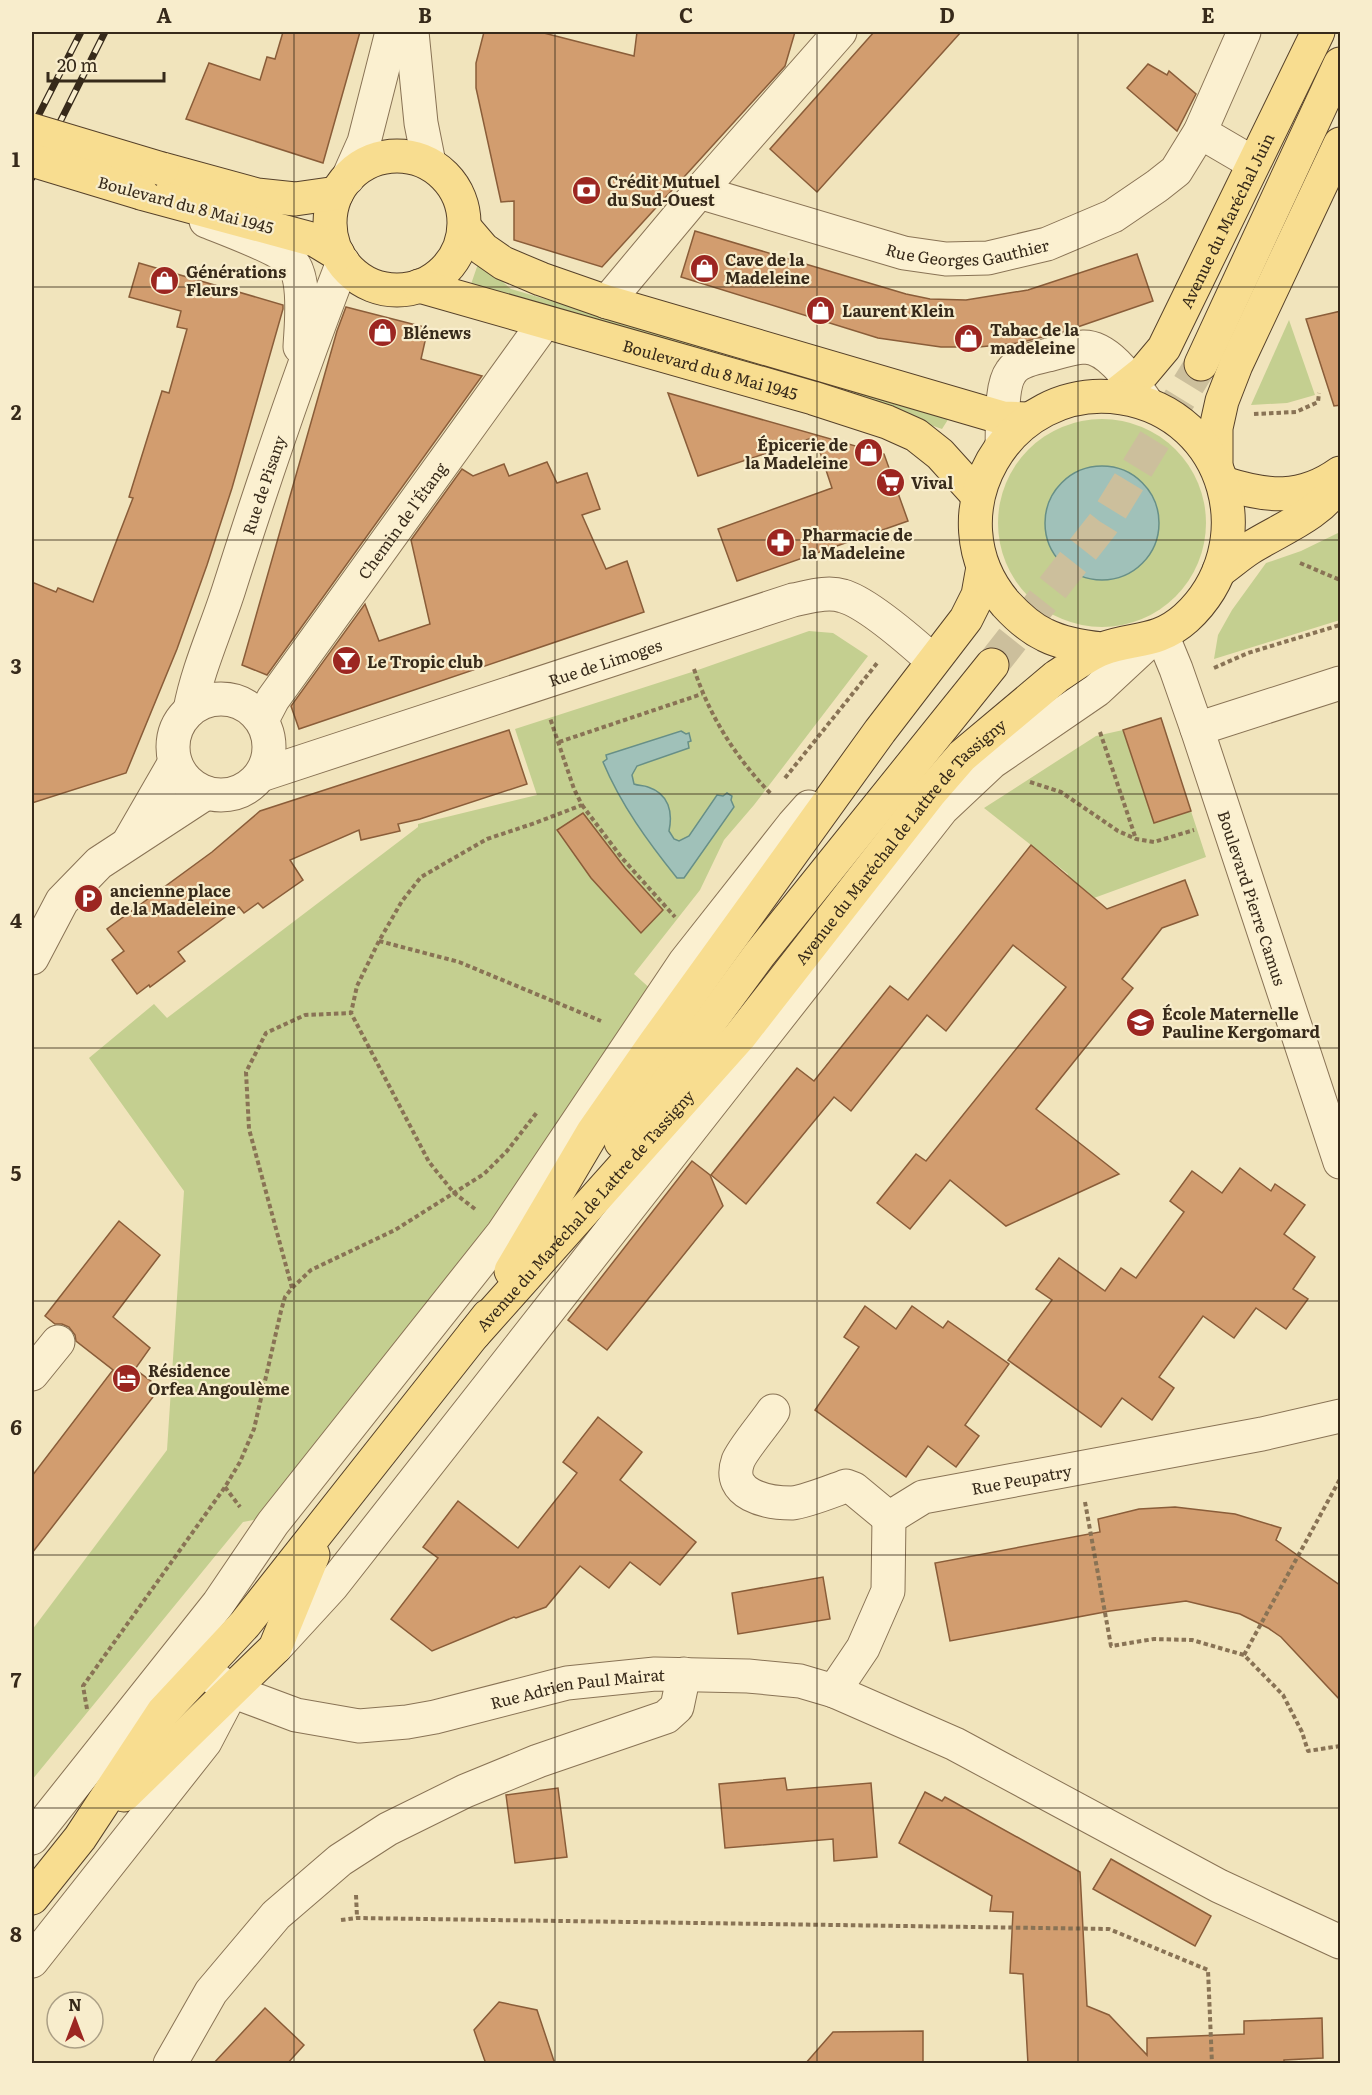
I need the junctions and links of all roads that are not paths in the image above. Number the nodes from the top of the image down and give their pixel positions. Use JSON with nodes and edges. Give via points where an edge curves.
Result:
{"nodes":[{"id":1,"x":392,"y":32,"type":"edge"},
{"id":2,"x":412,"y":32,"type":"edge"},
{"id":3,"x":840,"y":32,"type":"edge"},
{"id":4,"x":1244,"y":32,"type":"edge"},
{"id":5,"x":1318,"y":32,"type":"edge"},
{"id":6,"x":1341,"y":64,"type":"edge"},
{"id":7,"x":32,"y":130,"type":"edge"},
{"id":8,"x":1200,"y":132,"type":"junction"},
{"id":9,"x":1341,"y":144,"type":"edge"},
{"id":10,"x":32,"y":160,"type":"edge"},
{"id":11,"x":429,"y":163,"type":"junction"},
{"id":12,"x":1253,"y":163,"type":"junction"},
{"id":13,"x":152,"y":181,"type":"junction"},
{"id":14,"x":343,"y":185,"type":"junction"},
{"id":15,"x":699,"y":192,"type":"junction"},
{"id":16,"x":465,"y":228,"type":"junction"},
{"id":17,"x":340,"y":258,"type":"junction"},
{"id":18,"x":419,"y":286,"type":"junction"},
{"id":19,"x":607,"y":302,"type":"junction"},
{"id":20,"x":544,"y":323,"type":"junction"},
{"id":21,"x":1201,"y":364,"type":"tunnel mouth"},
{"id":22,"x":298,"y":387,"type":"junction"},
{"id":23,"x":1131,"y":394,"type":"junction"},
{"id":24,"x":1011,"y":427,"type":"junction"},
{"id":25,"x":1341,"y":472,"type":"edge"},
{"id":26,"x":1220,"y":474,"type":"junction"},
{"id":27,"x":1341,"y":483,"type":"edge"},
{"id":28,"x":978,"y":496,"type":"junction"},
{"id":29,"x":983,"y":567,"type":"junction"},
{"id":30,"x":1219,"y":571,"type":"junction"},
{"id":31,"x":1157,"y":636,"type":"junction"},
{"id":32,"x":1102,"y":649,"type":"junction"},
{"id":33,"x":933,"y":661,"type":"junction"},
{"id":34,"x":992,"y":665,"type":"tunnel mouth"},
{"id":35,"x":1341,"y":683,"type":"edge"},
{"id":36,"x":189,"y":710,"type":"junction"},
{"id":37,"x":262,"y":720,"type":"junction"},
{"id":38,"x":1197,"y":729,"type":"junction"},
{"id":39,"x":880,"y":730,"type":"junction"},
{"id":40,"x":175,"y":762,"type":"junction"},
{"id":41,"x":261,"y":775,"type":"junction"},
{"id":42,"x":206,"y":793,"type":"junction"},
{"id":43,"x":128,"y":844,"type":"junction"},
{"id":44,"x":32,"y":958,"type":"edge"},
{"id":45,"x":1341,"y":1162,"type":"edge"},
{"id":46,"x":474,"y":1334,"type":"junction"},
{"id":47,"x":58,"y":1342,"type":"dead end"},
{"id":48,"x":32,"y":1374,"type":"edge"},
{"id":49,"x":773,"y":1411,"type":"dead end"},
{"id":50,"x":1341,"y":1416,"type":"edge"},
{"id":51,"x":328,"y":1517,"type":"junction"},
{"id":52,"x":889,"y":1518,"type":"junction"},
{"id":53,"x":275,"y":1648,"type":"junction"},
{"id":54,"x":192,"y":1660,"type":"junction"},
{"id":55,"x":684,"y":1674,"type":"junction"},
{"id":56,"x":232,"y":1691,"type":"junction"},
{"id":57,"x":834,"y":1691,"type":"junction"},
{"id":58,"x":32,"y":1838,"type":"edge"},
{"id":59,"x":80,"y":1838,"type":"junction"},
{"id":60,"x":32,"y":1898,"type":"edge"},
{"id":61,"x":1341,"y":1942,"type":"edge"},
{"id":62,"x":32,"y":1961,"type":"edge"},
{"id":63,"x":170,"y":2064,"type":"edge"}],
"edges":[{"from":1,"to":14,"type":"street","via":[[364,142]]},
{"from":2,"to":11,"type":"street"},
{"from":3,"to":15,"type":"street"},
{"from":4,"to":8,"type":"street","name":"Rue Georges Gauthier"},
{"from":5,"to":12,"type":"main road","name":"Avenue du Maréchal Juin"},
{"from":6,"to":21,"type":"main road"},
{"from":7,"to":13,"type":"main road","name":"Boulevard du 8 Mai 1945","bridge":true},
{"from":8,"to":12,"type":"street"},
{"from":8,"to":15,"type":"street","name":"Rue Georges Gauthier","via":[[1176,171],[1113,216],[1047,243],[988,258],[946,259],[904,253]]},
{"from":9,"to":26,"type":"main road","via":[[1225,392],[1216,428]]},
{"from":10,"to":13,"type":"main road","name":"Boulevard du 8 Mai 1945","bridge":true},
{"from":11,"to":14,"type":"main road","via":[[407,156],[384,157],[364,164]]},
{"from":11,"to":16,"type":"main road","via":[[445,174],[456,190]]},
{"from":12,"to":23,"type":"main road","name":"Avenue du Maréchal Juin","via":[[1164,348]]},
{"from":13,"to":14,"type":"main road","name":"Boulevard du 8 Mai 1945","via":[[295,199]]},
{"from":13,"to":17,"type":"main road","name":"Boulevard du 8 Mai 1945","via":[[315,240]]},
{"from":13,"to":22,"type":"street","via":[[291,261],[303,298]]},
{"from":14,"to":17,"type":"main road","via":[[331,213],[331,234]]},
{"from":15,"to":19,"type":"street"},
{"from":16,"to":18,"type":"main road","via":[[451,264],[437,278]]},
{"from":16,"to":19,"type":"main road","via":[[483,249],[503,263]]},
{"from":17,"to":18,"type":"main road","via":[[355,274],[385,289]]},
{"from":17,"to":22,"type":"street","name":"Rue de Pisany"},
{"from":18,"to":20,"type":"main road","name":"Boulevard du 8 Mai 1945"},
{"from":19,"to":24,"type":"main road"},
{"from":20,"to":28,"type":"main road","name":"Boulevard du 8 Mai 1945","via":[[887,422],[916,435],[940,454]]},
{"from":20,"to":37,"type":"street","name":"Chemin de l'Étang","via":[[273,699]]},
{"from":22,"to":36,"type":"street","name":"Rue de Pisany","via":[[195,682]]},
{"from":23,"to":24,"type":"main road","via":[[1074,398]]},
{"from":23,"to":24,"type":"street","via":[[1106,354],[1098,350],[1070,349],[1031,359],[1016,366],[1006,384]]},
{"from":23,"to":26,"type":"main road","via":[[1174,418],[1198,439]]},
{"from":24,"to":28,"type":"main road"},
{"from":25,"to":26,"type":"main road","via":[[1305,491],[1277,495],[1248,490]]},
{"from":26,"to":30,"type":"main road","via":[[1228,526],[1227,547]]},
{"from":27,"to":30,"type":"main road","via":[[1316,511],[1248,549]]},
{"from":28,"to":29,"type":"main road","via":[[975,520]]},
{"from":29,"to":32,"type":"main road","via":[[998,594],[1018,617],[1043,634],[1072,645]]},
{"from":29,"to":33,"type":"main road","name":"Avenue du Maréchal de Lattre de Tassigny","via":[[978,596]]},
{"from":30,"to":31,"type":"main road","via":[[1204,598],[1185,618]]},
{"from":31,"to":32,"type":"main road"},
{"from":31,"to":38,"type":"street","name":"Boulevard Pierre Camus","via":[[1176,669]]},
{"from":31,"to":53,"type":"street","via":[[1097,690],[992,762],[942,809],[332,1586]]},
{"from":32,"to":46,"type":"main road","name":"Avenue du Maréchal de Lattre de Tassigny","via":[[1056,677],[962,756],[740,1036]]},
{"from":33,"to":39,"type":"main road","name":"Avenue du Maréchal de Lattre de Tassigny"},
{"from":33,"to":41,"type":"street","name":"Rue de Limoges","via":[[867,609],[842,596],[822,594],[793,600]]},
{"from":34,"to":46,"type":"main road","via":[[759,955]]},
{"from":35,"to":38,"type":"street"},
{"from":36,"to":37,"type":"street","via":[[218,699],[235,700],[250,707]]},
{"from":36,"to":40,"type":"street","via":[[174,734]]},
{"from":37,"to":41,"type":"street","via":[[270,748]]},
{"from":38,"to":45,"type":"street","name":"Boulevard Pierre Camus"},
{"from":39,"to":46,"type":"main road","name":"Avenue du Maréchal de Lattre de Tassigny","via":[[593,1132]]},
{"from":39,"to":54,"type":"street","via":[[793,825],[685,962],[503,1233],[273,1523],[218,1604]]},
{"from":40,"to":42,"type":"street","via":[[182,775]]},
{"from":40,"to":43,"type":"street"},
{"from":41,"to":42,"type":"street","via":[[237,793]]},
{"from":42,"to":43,"type":"street"},
{"from":43,"to":44,"type":"street","via":[[99,863],[62,901]]},
{"from":46,"to":51,"type":"main road"},
{"from":47,"to":48,"type":"street"},
{"from":49,"to":52,"type":"street","via":[[738,1460],[736,1476],[742,1491],[755,1498],[794,1503],[846,1486]]},
{"from":50,"to":52,"type":"street","name":"Rue Peupatry","via":[[923,1497]]},
{"from":51,"to":53,"type":"main road"},
{"from":51,"to":54,"type":"main road","via":[[245,1624]]},
{"from":52,"to":57,"type":"street","via":[[888,1591],[863,1648]]},
{"from":53,"to":56,"type":"main road"},
{"from":54,"to":56,"type":"street","name":"Rue Adrien Paul Mairat"},
{"from":54,"to":58,"type":"street"},
{"from":54,"to":59,"type":"main road","via":[[164,1712]]},
{"from":55,"to":56,"type":"street","name":"Rue Adrien Paul Mairat","via":[[567,1683],[435,1717],[359,1726],[296,1715]]},
{"from":55,"to":57,"type":"street","name":"Rue Adrien Paul Mairat","via":[[800,1681]]},
{"from":55,"to":63,"type":"street","via":[[677,1707],[666,1717],[465,1791],[388,1829],[340,1860],[276,1915],[211,1992]]},
{"from":56,"to":59,"type":"main road"},
{"from":56,"to":62,"type":"street","via":[[205,1742]]},
{"from":57,"to":61,"type":"street","name":"Rue Adrien Paul Mairat","via":[[955,1744],[1219,1886]]},
{"from":59,"to":60,"type":"main road"}]}
